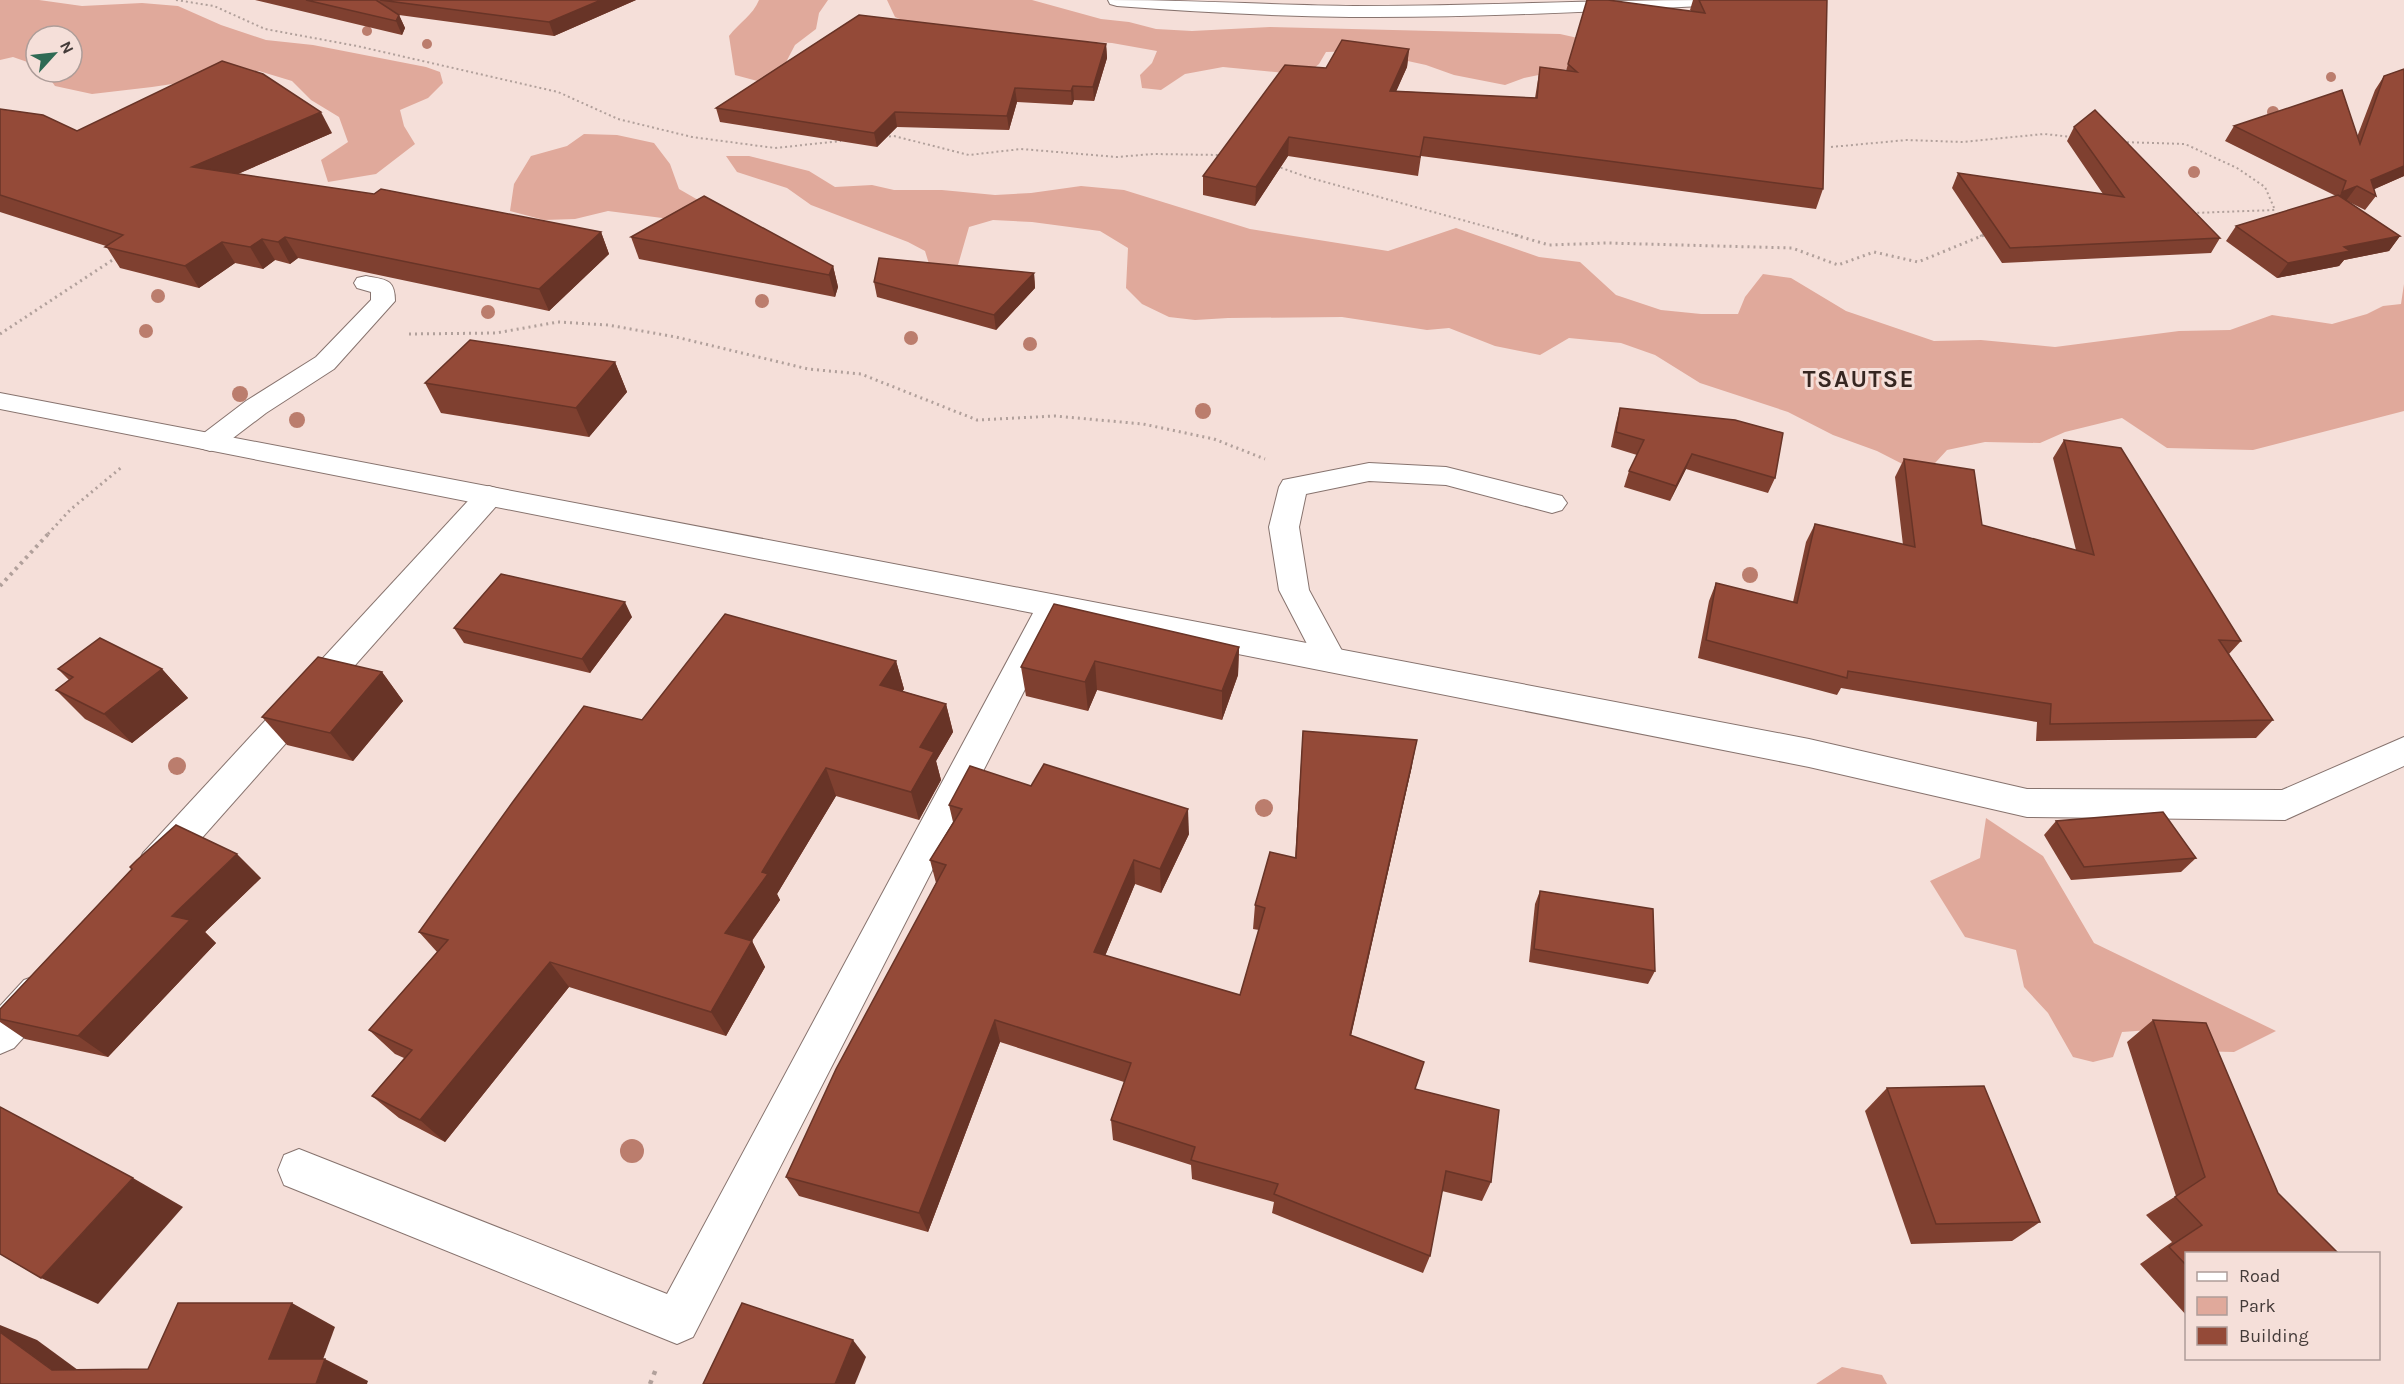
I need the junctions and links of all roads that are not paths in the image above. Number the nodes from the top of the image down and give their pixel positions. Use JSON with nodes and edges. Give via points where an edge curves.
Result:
{"nodes":[{"id":1,"x":1117,"y":0,"type":"edge"},
{"id":2,"x":1701,"y":0,"type":"edge"},
{"id":3,"x":366,"y":283,"type":"dead end"},
{"id":4,"x":0,"y":401,"type":"edge"},
{"id":5,"x":210,"y":442,"type":"junction"},
{"id":6,"x":489,"y":496,"type":"junction"},
{"id":7,"x":1552,"y":503,"type":"dead end"},
{"id":8,"x":1053,"y":605,"type":"junction"},
{"id":9,"x":1331,"y":660,"type":"junction"},
{"id":10,"x":2404,"y":751,"type":"edge"},
{"id":11,"x":136,"y":885,"type":"edge"},
{"id":12,"x":56,"y":973,"type":"edge"},
{"id":13,"x":0,"y":1035,"type":"edge"},
{"id":14,"x":299,"y":1170,"type":"dead end"}],
"edges":[{"from":1,"to":2,"type":"street","via":[[1237,9],[1373,10],[1512,9]]},
{"from":3,"to":5,"type":"street","via":[[383,288],[383,301],[351,337],[325,363]]},
{"from":4,"to":5,"type":"street"},
{"from":5,"to":6,"type":"street"},
{"from":6,"to":8,"type":"street"},
{"from":6,"to":11,"type":"street"},
{"from":7,"to":9,"type":"street","via":[[1446,476],[1369,472],[1293,487],[1284,527],[1294,590]]},
{"from":8,"to":9,"type":"street"},
{"from":8,"to":14,"type":"street","via":[[676,1321]]},
{"from":9,"to":10,"type":"street","via":[[1809,753],[2026,803],[2285,805]]},
{"from":12,"to":13,"type":"street"}]}
